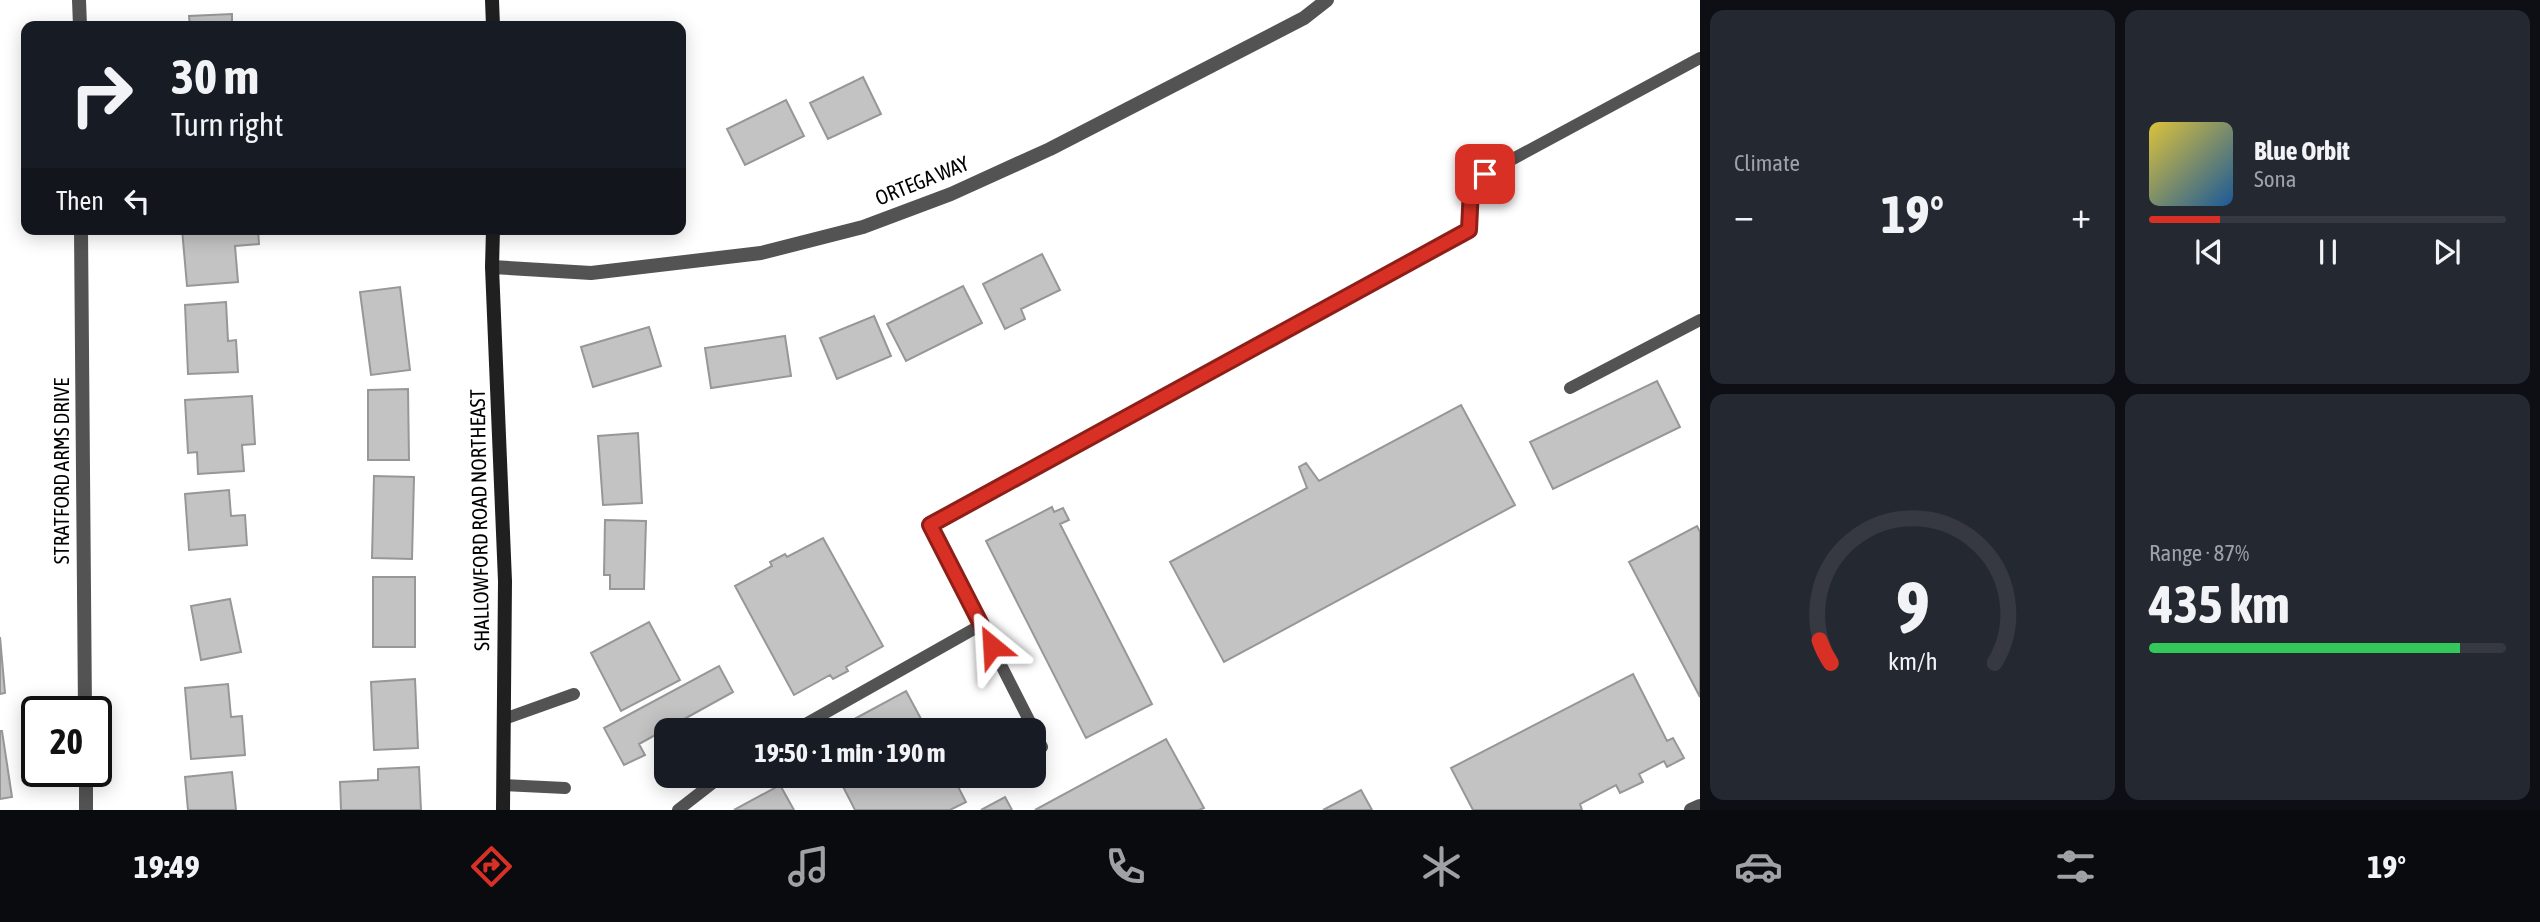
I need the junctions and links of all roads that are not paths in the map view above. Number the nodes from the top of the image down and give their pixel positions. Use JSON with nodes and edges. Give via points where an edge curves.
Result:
{"nodes":[{"id":1,"x":79,"y":0,"type":"edge"},
{"id":2,"x":492,"y":0,"type":"edge"},
{"id":3,"x":1327,"y":0,"type":"edge"},
{"id":4,"x":80,"y":21,"type":"edge"},
{"id":5,"x":493,"y":21,"type":"edge"},
{"id":6,"x":1700,"y":58,"type":"edge"},
{"id":7,"x":81,"y":235,"type":"edge"},
{"id":8,"x":493,"y":235,"type":"edge"},
{"id":9,"x":492,"y":267,"type":"junction"},
{"id":10,"x":1700,"y":320,"type":"edge"},
{"id":11,"x":1570,"y":388,"type":"dead end"},
{"id":12,"x":981,"y":625,"type":"junction"},
{"id":13,"x":574,"y":694,"type":"dead end"},
{"id":14,"x":85,"y":696,"type":"edge"},
{"id":15,"x":816,"y":718,"type":"edge"},
{"id":16,"x":1028,"y":718,"type":"edge"},
{"id":17,"x":504,"y":719,"type":"junction"},
{"id":18,"x":503,"y":785,"type":"junction"},
{"id":19,"x":86,"y":787,"type":"edge"},
{"id":20,"x":565,"y":788,"type":"dead end"},
{"id":21,"x":706,"y":788,"type":"edge"},
{"id":22,"x":1700,"y":806,"type":"edge"},
{"id":23,"x":86,"y":810,"type":"edge"},
{"id":24,"x":503,"y":810,"type":"edge"},
{"id":25,"x":678,"y":810,"type":"edge"},
{"id":26,"x":1691,"y":810,"type":"edge"}],
"edges":[{"from":1,"to":4,"type":"street"},
{"from":2,"to":5,"type":"street"},
{"from":3,"to":9,"type":"street","name":"ORTEGA WAY","via":[[1304,18],[1050,149],[863,227],[761,253],[591,273]]},
{"from":6,"to":12,"type":"lane","via":[[1485,174],[1471,188],[1469,230],[930,525]]},
{"from":7,"to":14,"type":"street","name":"STRATFORD ARMS DRIVE"},
{"from":8,"to":9,"type":"street","name":"SHALLOWFORD ROAD NORTHEAST"},
{"from":9,"to":17,"type":"street","name":"SHALLOWFORD ROAD NORTHEAST","via":[[505,581]]},
{"from":10,"to":11,"type":"lane"},
{"from":12,"to":15,"type":"lane"},
{"from":12,"to":16,"type":"lane"},
{"from":13,"to":17,"type":"lane"},
{"from":17,"to":18,"type":"street","name":"SHALLOWFORD ROAD NORTHEAST"},
{"from":18,"to":20,"type":"lane"},
{"from":18,"to":24,"type":"street","name":"SHALLOWFORD ROAD NORTHEAST"},
{"from":19,"to":23,"type":"street"},
{"from":21,"to":25,"type":"lane"},
{"from":22,"to":26,"type":"street"}]}
